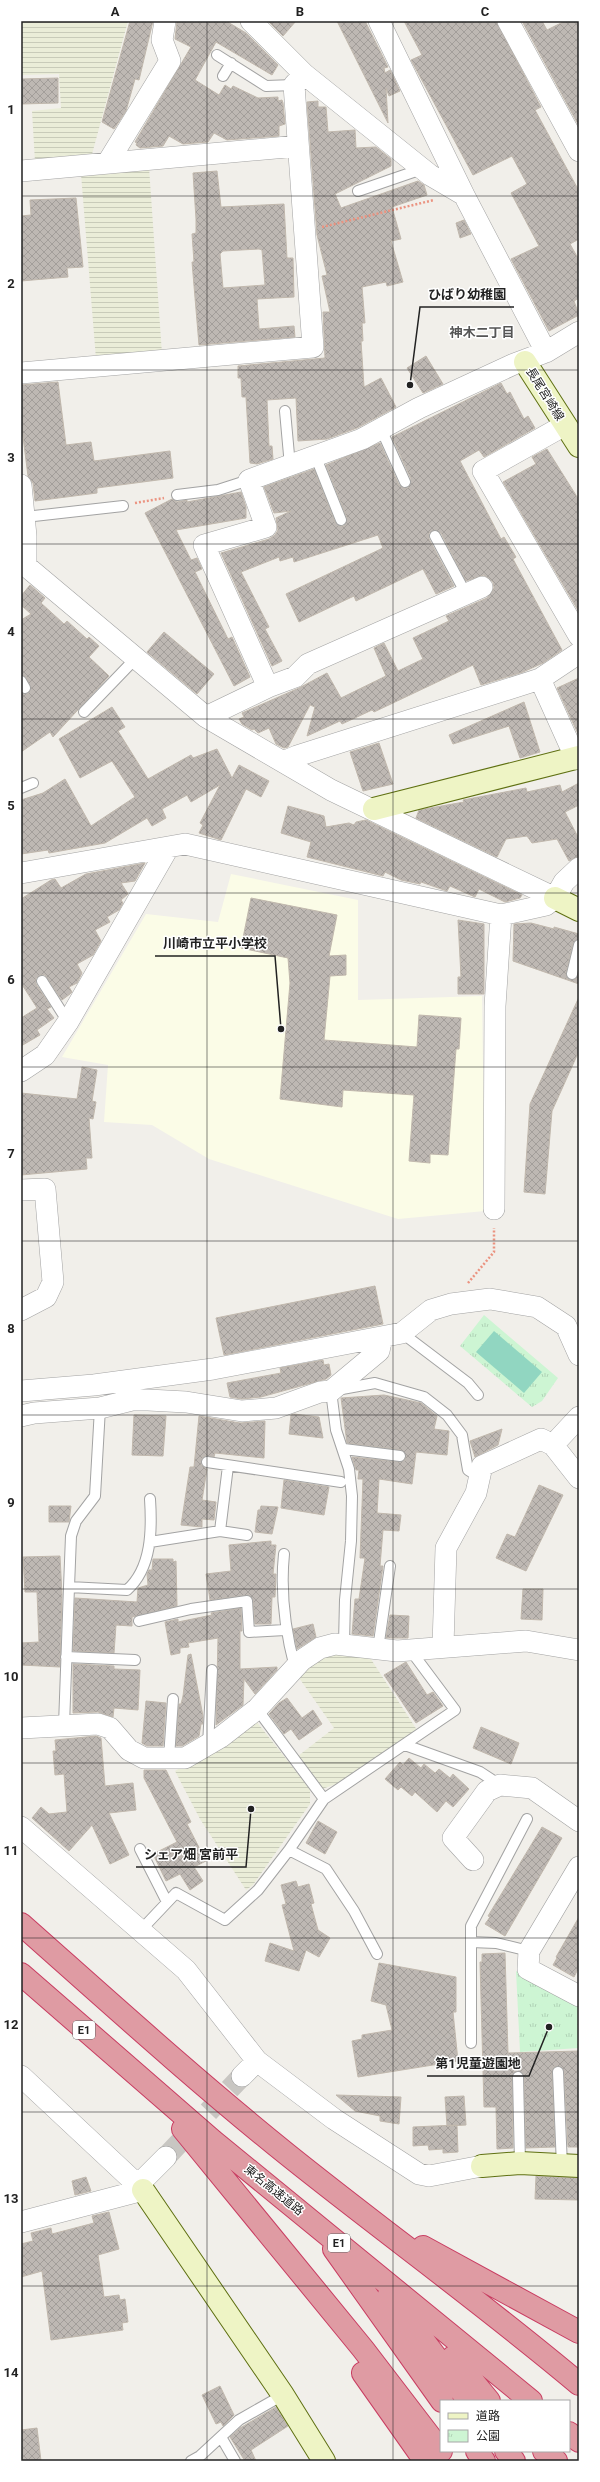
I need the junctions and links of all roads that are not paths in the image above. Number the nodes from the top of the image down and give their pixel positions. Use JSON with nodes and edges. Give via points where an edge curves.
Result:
{"nodes":[{"id":1,"x":165,"y":21,"type":"edge"},
{"id":2,"x":251,"y":21,"type":"edge"},
{"id":3,"x":379,"y":21,"type":"edge"},
{"id":4,"x":508,"y":21,"type":"edge"},
{"id":5,"x":216,"y":54,"type":"dead end"},
{"id":6,"x":231,"y":64,"type":"junction"},
{"id":7,"x":223,"y":76,"type":"dead end"},
{"id":8,"x":299,"y":80,"type":"junction"},
{"id":9,"x":298,"y":146,"type":"junction"},
{"id":10,"x":579,"y":151,"type":"edge"},
{"id":11,"x":108,"y":162,"type":"junction"},
{"id":12,"x":423,"y":169,"type":"junction"},
{"id":13,"x":21,"y":171,"type":"edge"},
{"id":14,"x":358,"y":191,"type":"dead end"},
{"id":15,"x":462,"y":193,"type":"junction"},
{"id":16,"x":579,"y":332,"type":"edge"},
{"id":17,"x":546,"y":352,"type":"junction"},
{"id":18,"x":525,"y":362,"type":"junction"},
{"id":19,"x":21,"y":373,"type":"edge"},
{"id":20,"x":285,"y":411,"type":"dead end"},
{"id":21,"x":565,"y":426,"type":"junction"},
{"id":22,"x":381,"y":429,"type":"junction"},
{"id":23,"x":579,"y":446,"type":"edge"},
{"id":24,"x":315,"y":455,"type":"junction"},
{"id":25,"x":290,"y":466,"type":"junction"},
{"id":26,"x":249,"y":480,"type":"junction"},
{"id":27,"x":405,"y":482,"type":"dead end"},
{"id":28,"x":21,"y":485,"type":"edge"},
{"id":29,"x":177,"y":495,"type":"road end"},
{"id":30,"x":123,"y":506,"type":"road end"},
{"id":31,"x":25,"y":517,"type":"junction"},
{"id":32,"x":341,"y":520,"type":"dead end"},
{"id":33,"x":434,"y":536,"type":"dead end"},
{"id":34,"x":24,"y":571,"type":"edge"},
{"id":35,"x":474,"y":591,"type":"joint"},
{"id":36,"x":579,"y":636,"type":"edge"},
{"id":37,"x":579,"y":653,"type":"edge"},
{"id":38,"x":136,"y":658,"type":"junction"},
{"id":39,"x":540,"y":679,"type":"junction"},
{"id":40,"x":268,"y":687,"type":"junction"},
{"id":41,"x":84,"y":712,"type":"dead end"},
{"id":42,"x":206,"y":717,"type":"junction"},
{"id":43,"x":577,"y":758,"type":"edge"},
{"id":44,"x":283,"y":762,"type":"junction"},
{"id":45,"x":33,"y":783,"type":"dead end"},
{"id":46,"x":21,"y":788,"type":"edge"},
{"id":47,"x":374,"y":809,"type":"junction"},
{"id":48,"x":168,"y":848,"type":"junction"},
{"id":49,"x":579,"y":868,"type":"edge"},
{"id":50,"x":21,"y":873,"type":"edge"},
{"id":51,"x":555,"y":898,"type":"junction"},
{"id":52,"x":579,"y":910,"type":"edge"},
{"id":53,"x":501,"y":915,"type":"junction"},
{"id":54,"x":579,"y":945,"type":"edge"},
{"id":55,"x":572,"y":974,"type":"dead end"},
{"id":56,"x":42,"y":981,"type":"dead end"},
{"id":57,"x":68,"y":1022,"type":"junction"},
{"id":58,"x":21,"y":1071,"type":"edge"},
{"id":59,"x":21,"y":1190,"type":"edge"},
{"id":60,"x":494,"y":1209,"type":"road end"},
{"id":61,"x":21,"y":1310,"type":"edge"},
{"id":62,"x":402,"y":1333,"type":"junction"},
{"id":63,"x":382,"y":1337,"type":"junction"},
{"id":64,"x":579,"y":1355,"type":"edge"},
{"id":65,"x":21,"y":1391,"type":"edge"},
{"id":66,"x":331,"y":1391,"type":"junction"},
{"id":67,"x":478,"y":1395,"type":"dead end"},
{"id":68,"x":100,"y":1408,"type":"junction"},
{"id":69,"x":21,"y":1416,"type":"edge"},
{"id":70,"x":579,"y":1417,"type":"edge"},
{"id":71,"x":553,"y":1445,"type":"junction"},
{"id":72,"x":344,"y":1449,"type":"junction"},
{"id":73,"x":400,"y":1456,"type":"dead end"},
{"id":74,"x":207,"y":1462,"type":"dead end"},
{"id":75,"x":228,"y":1466,"type":"junction"},
{"id":76,"x":479,"y":1476,"type":"junction"},
{"id":77,"x":579,"y":1478,"type":"edge"},
{"id":78,"x":341,"y":1482,"type":"dead end"},
{"id":79,"x":150,"y":1499,"type":"dead end"},
{"id":80,"x":220,"y":1531,"type":"junction"},
{"id":81,"x":247,"y":1535,"type":"dead end"},
{"id":82,"x":150,"y":1542,"type":"junction"},
{"id":83,"x":284,"y":1554,"type":"dead end"},
{"id":84,"x":390,"y":1566,"type":"dead end"},
{"id":85,"x":69,"y":1587,"type":"junction"},
{"id":86,"x":139,"y":1621,"type":"dead end"},
{"id":87,"x":285,"y":1630,"type":"junction"},
{"id":88,"x":344,"y":1643,"type":"junction"},
{"id":89,"x":443,"y":1646,"type":"junction"},
{"id":90,"x":378,"y":1648,"type":"junction"},
{"id":91,"x":411,"y":1650,"type":"junction"},
{"id":92,"x":579,"y":1650,"type":"edge"},
{"id":93,"x":66,"y":1657,"type":"junction"},
{"id":94,"x":135,"y":1660,"type":"dead end"},
{"id":95,"x":295,"y":1668,"type":"junction"},
{"id":96,"x":212,"y":1670,"type":"dead end"},
{"id":97,"x":173,"y":1699,"type":"dead end"},
{"id":98,"x":257,"y":1709,"type":"junction"},
{"id":99,"x":64,"y":1725,"type":"junction"},
{"id":100,"x":21,"y":1728,"type":"edge"},
{"id":101,"x":405,"y":1745,"type":"junction"},
{"id":102,"x":208,"y":1746,"type":"junction"},
{"id":103,"x":169,"y":1758,"type":"junction"},
{"id":104,"x":500,"y":1785,"type":"junction"},
{"id":105,"x":324,"y":1799,"type":"junction"},
{"id":106,"x":527,"y":1819,"type":"dead end"},
{"id":107,"x":579,"y":1821,"type":"edge"},
{"id":108,"x":21,"y":1827,"type":"edge"},
{"id":109,"x":140,"y":1849,"type":"dead end"},
{"id":110,"x":289,"y":1850,"type":"junction"},
{"id":111,"x":473,"y":1860,"type":"dead end"},
{"id":112,"x":579,"y":1867,"type":"edge"},
{"id":113,"x":167,"y":1902,"type":"junction"},
{"id":114,"x":21,"y":1924,"type":"edge"},
{"id":115,"x":141,"y":1930,"type":"junction"},
{"id":116,"x":471,"y":1942,"type":"junction"},
{"id":117,"x":529,"y":1951,"type":"junction"},
{"id":118,"x":377,"y":1954,"type":"dead end"},
{"id":119,"x":21,"y":1974,"type":"edge"},
{"id":120,"x":579,"y":1996,"type":"edge"},
{"id":121,"x":471,"y":2043,"type":"dead end"},
{"id":122,"x":258,"y":2061,"type":"junction"},
{"id":123,"x":558,"y":2072,"type":"dead end"},
{"id":124,"x":21,"y":2076,"type":"edge"},
{"id":125,"x":242,"y":2076,"type":"tunnel mouth"},
{"id":126,"x":518,"y":2077,"type":"dead end"},
{"id":127,"x":147,"y":2085,"type":"junction"},
{"id":128,"x":166,"y":2157,"type":"tunnel mouth"},
{"id":129,"x":520,"y":2163,"type":"junction"},
{"id":130,"x":482,"y":2166,"type":"joint"},
{"id":131,"x":570,"y":2166,"type":"edge"},
{"id":132,"x":141,"y":2187,"type":"junction"},
{"id":133,"x":368,"y":2217,"type":"junction"},
{"id":134,"x":21,"y":2222,"type":"edge"},
{"id":135,"x":317,"y":2225,"type":"junction"},
{"id":136,"x":287,"y":2256,"type":"junction"},
{"id":137,"x":367,"y":2266,"type":"junction"},
{"id":138,"x":404,"y":2296,"type":"junction"},
{"id":139,"x":570,"y":2326,"type":"edge"},
{"id":140,"x":579,"y":2335,"type":"edge"},
{"id":141,"x":537,"y":2348,"type":"junction"},
{"id":142,"x":579,"y":2376,"type":"edge"},
{"id":143,"x":579,"y":2384,"type":"edge"},
{"id":144,"x":283,"y":2395,"type":"junction"},
{"id":145,"x":441,"y":2400,"type":"edge"},
{"id":146,"x":468,"y":2400,"type":"edge"},
{"id":147,"x":488,"y":2400,"type":"edge"},
{"id":148,"x":530,"y":2400,"type":"edge"},
{"id":149,"x":570,"y":2434,"type":"edge"},
{"id":150,"x":221,"y":2437,"type":"junction"},
{"id":151,"x":579,"y":2441,"type":"edge"},
{"id":152,"x":440,"y":2450,"type":"edge"},
{"id":153,"x":442,"y":2452,"type":"edge"},
{"id":154,"x":478,"y":2452,"type":"edge"},
{"id":155,"x":507,"y":2452,"type":"edge"},
{"id":156,"x":533,"y":2452,"type":"edge"},
{"id":157,"x":545,"y":2452,"type":"edge"},
{"id":158,"x":191,"y":2461,"type":"edge"},
{"id":159,"x":235,"y":2461,"type":"edge"},
{"id":160,"x":324,"y":2461,"type":"edge"},
{"id":161,"x":425,"y":2461,"type":"edge"},
{"id":162,"x":449,"y":2461,"type":"edge"},
{"id":163,"x":484,"y":2461,"type":"edge"},
{"id":164,"x":514,"y":2461,"type":"edge"},
{"id":165,"x":540,"y":2461,"type":"edge"},
{"id":166,"x":556,"y":2461,"type":"edge"}],
"edges":[{"from":1,"to":11,"type":"street","via":[[162,40],[170,61]]},
{"from":2,"to":8,"type":"street"},
{"from":3,"to":15,"type":"street"},
{"from":4,"to":10,"type":"street"},
{"from":5,"to":6,"type":"lane"},
{"from":6,"to":7,"type":"lane"},
{"from":6,"to":8,"type":"lane","via":[[266,86]]},
{"from":8,"to":9,"type":"street"},
{"from":8,"to":12,"type":"street"},
{"from":9,"to":11,"type":"street"},
{"from":9,"to":19,"type":"street","via":[[313,347]]},
{"from":11,"to":13,"type":"street"},
{"from":12,"to":14,"type":"lane"},
{"from":12,"to":15,"type":"street"},
{"from":15,"to":17,"type":"street"},
{"from":16,"to":17,"type":"street"},
{"from":17,"to":18,"type":"street"},
{"from":18,"to":21,"type":"street","name":"長尾宮崎線"},
{"from":18,"to":22,"type":"street","via":[[514,364]]},
{"from":20,"to":25,"type":"lane"},
{"from":21,"to":23,"type":"street","name":"長尾宮崎線"},
{"from":21,"to":36,"type":"street","via":[[483,471]]},
{"from":22,"to":24,"type":"street","via":[[362,439]]},
{"from":22,"to":27,"type":"lane"},
{"from":24,"to":25,"type":"street"},
{"from":24,"to":32,"type":"lane"},
{"from":25,"to":26,"type":"street"},
{"from":26,"to":29,"type":"lane","via":[[218,490]]},
{"from":26,"to":40,"type":"street","via":[[266,527],[204,545]]},
{"from":28,"to":31,"type":"street"},
{"from":30,"to":31,"type":"lane"},
{"from":31,"to":34,"type":"street"},
{"from":33,"to":35,"type":"lane"},
{"from":34,"to":38,"type":"street"},
{"from":35,"to":40,"type":"street","via":[[308,664],[295,677]]},
{"from":37,"to":39,"type":"street"},
{"from":38,"to":41,"type":"lane"},
{"from":38,"to":42,"type":"street"},
{"from":39,"to":43,"type":"street"},
{"from":39,"to":44,"type":"street"},
{"from":40,"to":42,"type":"street"},
{"from":42,"to":44,"type":"street"},
{"from":43,"to":47,"type":"street"},
{"from":44,"to":47,"type":"street","via":[[330,790]]},
{"from":45,"to":46,"type":"lane"},
{"from":47,"to":51,"type":"street"},
{"from":48,"to":50,"type":"street"},
{"from":48,"to":53,"type":"street","via":[[184,844]]},
{"from":48,"to":57,"type":"street"},
{"from":49,"to":51,"type":"street","via":[[564,882]]},
{"from":51,"to":52,"type":"street"},
{"from":51,"to":53,"type":"street","via":[[536,909]]},
{"from":53,"to":60,"type":"street","via":[[495,1006]]},
{"from":54,"to":55,"type":"lane"},
{"from":56,"to":57,"type":"lane"},
{"from":57,"to":58,"type":"street","via":[[45,1055]]},
{"from":59,"to":61,"type":"street","via":[[45,1190],[53,1282],[46,1297]]},
{"from":62,"to":63,"type":"street"},
{"from":62,"to":64,"type":"street","via":[[431,1310],[450,1304],[490,1299],[537,1306],[566,1326]]},
{"from":62,"to":67,"type":"lane","via":[[468,1383]]},
{"from":63,"to":65,"type":"street","via":[[213,1369],[94,1385]]},
{"from":63,"to":66,"type":"street","via":[[379,1351]]},
{"from":66,"to":68,"type":"street","via":[[320,1392],[276,1408],[242,1411],[186,1402],[148,1400],[132,1400]]},
{"from":66,"to":72,"type":"lane","via":[[336,1430]]},
{"from":66,"to":76,"type":"lane","via":[[375,1383],[424,1397],[447,1415],[462,1435],[468,1470]]},
{"from":68,"to":69,"type":"street"},
{"from":68,"to":85,"type":"lane","via":[[95,1496],[76,1522],[71,1536]]},
{"from":70,"to":71,"type":"street"},
{"from":71,"to":76,"type":"street","via":[[541,1439],[482,1466]]},
{"from":71,"to":77,"type":"street"},
{"from":72,"to":73,"type":"lane"},
{"from":72,"to":88,"type":"lane","via":[[349,1468],[352,1541],[345,1600]]},
{"from":74,"to":75,"type":"lane"},
{"from":75,"to":78,"type":"lane"},
{"from":75,"to":80,"type":"lane"},
{"from":76,"to":89,"type":"street","via":[[476,1493],[446,1548]]},
{"from":79,"to":82,"type":"lane"},
{"from":80,"to":81,"type":"lane"},
{"from":80,"to":82,"type":"lane"},
{"from":82,"to":85,"type":"lane","via":[[144,1563],[132,1586],[127,1590]]},
{"from":83,"to":87,"type":"lane","via":[[281,1581]]},
{"from":84,"to":90,"type":"lane"},
{"from":85,"to":93,"type":"lane"},
{"from":86,"to":87,"type":"lane","via":[[191,1609],[247,1601],[250,1632]]},
{"from":87,"to":95,"type":"lane"},
{"from":88,"to":90,"type":"street"},
{"from":88,"to":95,"type":"street","via":[[320,1648]]},
{"from":89,"to":91,"type":"street"},
{"from":89,"to":92,"type":"street","via":[[526,1641]]},
{"from":90,"to":91,"type":"street"},
{"from":91,"to":101,"type":"lane","via":[[455,1710]]},
{"from":93,"to":94,"type":"lane"},
{"from":93,"to":99,"type":"lane"},
{"from":95,"to":98,"type":"street"},
{"from":96,"to":102,"type":"lane"},
{"from":97,"to":103,"type":"lane"},
{"from":98,"to":102,"type":"street"},
{"from":98,"to":105,"type":"lane"},
{"from":99,"to":100,"type":"street"},
{"from":99,"to":103,"type":"street","via":[[98,1724],[110,1728],[129,1750],[144,1758]]},
{"from":101,"to":104,"type":"lane","via":[[480,1772]]},
{"from":101,"to":105,"type":"lane"},
{"from":102,"to":103,"type":"street","via":[[185,1758]]},
{"from":104,"to":107,"type":"street","via":[[532,1788]]},
{"from":104,"to":111,"type":"street","via":[[487,1791],[452,1838]]},
{"from":105,"to":110,"type":"lane"},
{"from":106,"to":116,"type":"lane","via":[[471,1926]]},
{"from":108,"to":115,"type":"street"},
{"from":109,"to":113,"type":"lane"},
{"from":110,"to":113,"type":"lane","via":[[258,1890],[225,1920],[176,1893]]},
{"from":110,"to":118,"type":"lane","via":[[326,1868],[354,1911]]},
{"from":112,"to":117,"type":"street"},
{"from":113,"to":115,"type":"lane"},
{"from":114,"to":133,"type":"highway","via":[[196,2079]]},
{"from":115,"to":122,"type":"street","via":[[186,1970]]},
{"from":116,"to":117,"type":"lane","via":[[496,1943]]},
{"from":116,"to":121,"type":"lane"},
{"from":117,"to":120,"type":"street","via":[[528,1969]]},
{"from":119,"to":127,"type":"highway","name":"東名高速道路","number":"E1"},
{"from":122,"to":125,"type":"street"},
{"from":122,"to":130,"type":"street","via":[[334,2119],[419,2174],[429,2176]]},
{"from":123,"to":131,"type":"lane"},
{"from":124,"to":132,"type":"street"},
{"from":126,"to":129,"type":"lane"},
{"from":127,"to":135,"type":"highway","name":"東名高速道路","number":"E1"},
{"from":127,"to":136,"type":"highway"},
{"from":128,"to":132,"type":"street"},
{"from":129,"to":130,"type":"street"},
{"from":129,"to":131,"type":"street"},
{"from":132,"to":134,"type":"street"},
{"from":132,"to":144,"type":"street"},
{"from":133,"to":139,"type":"highway"},
{"from":133,"to":141,"type":"highway"},
{"from":135,"to":137,"type":"highway","name":"東名高速道路","number":"E1"},
{"from":135,"to":145,"type":"highway"},
{"from":136,"to":152,"type":"highway"},
{"from":136,"to":161,"type":"highway"},
{"from":137,"to":138,"type":"highway","name":"東名高速道路","number":"E1"},
{"from":137,"to":146,"type":"highway"},
{"from":138,"to":147,"type":"highway"},
{"from":138,"to":148,"type":"highway","name":"東名高速道路","number":"E1"},
{"from":139,"to":140,"type":"highway"},
{"from":141,"to":142,"type":"highway"},
{"from":141,"to":143,"type":"highway"},
{"from":144,"to":150,"type":"lane","via":[[239,2420]]},
{"from":144,"to":160,"type":"street"},
{"from":149,"to":151,"type":"highway"},
{"from":150,"to":158,"type":"lane"},
{"from":150,"to":159,"type":"lane"},
{"from":153,"to":162,"type":"highway"},
{"from":154,"to":163,"type":"highway"},
{"from":155,"to":164,"type":"highway"},
{"from":156,"to":165,"type":"highway"},
{"from":157,"to":166,"type":"highway"}]}
